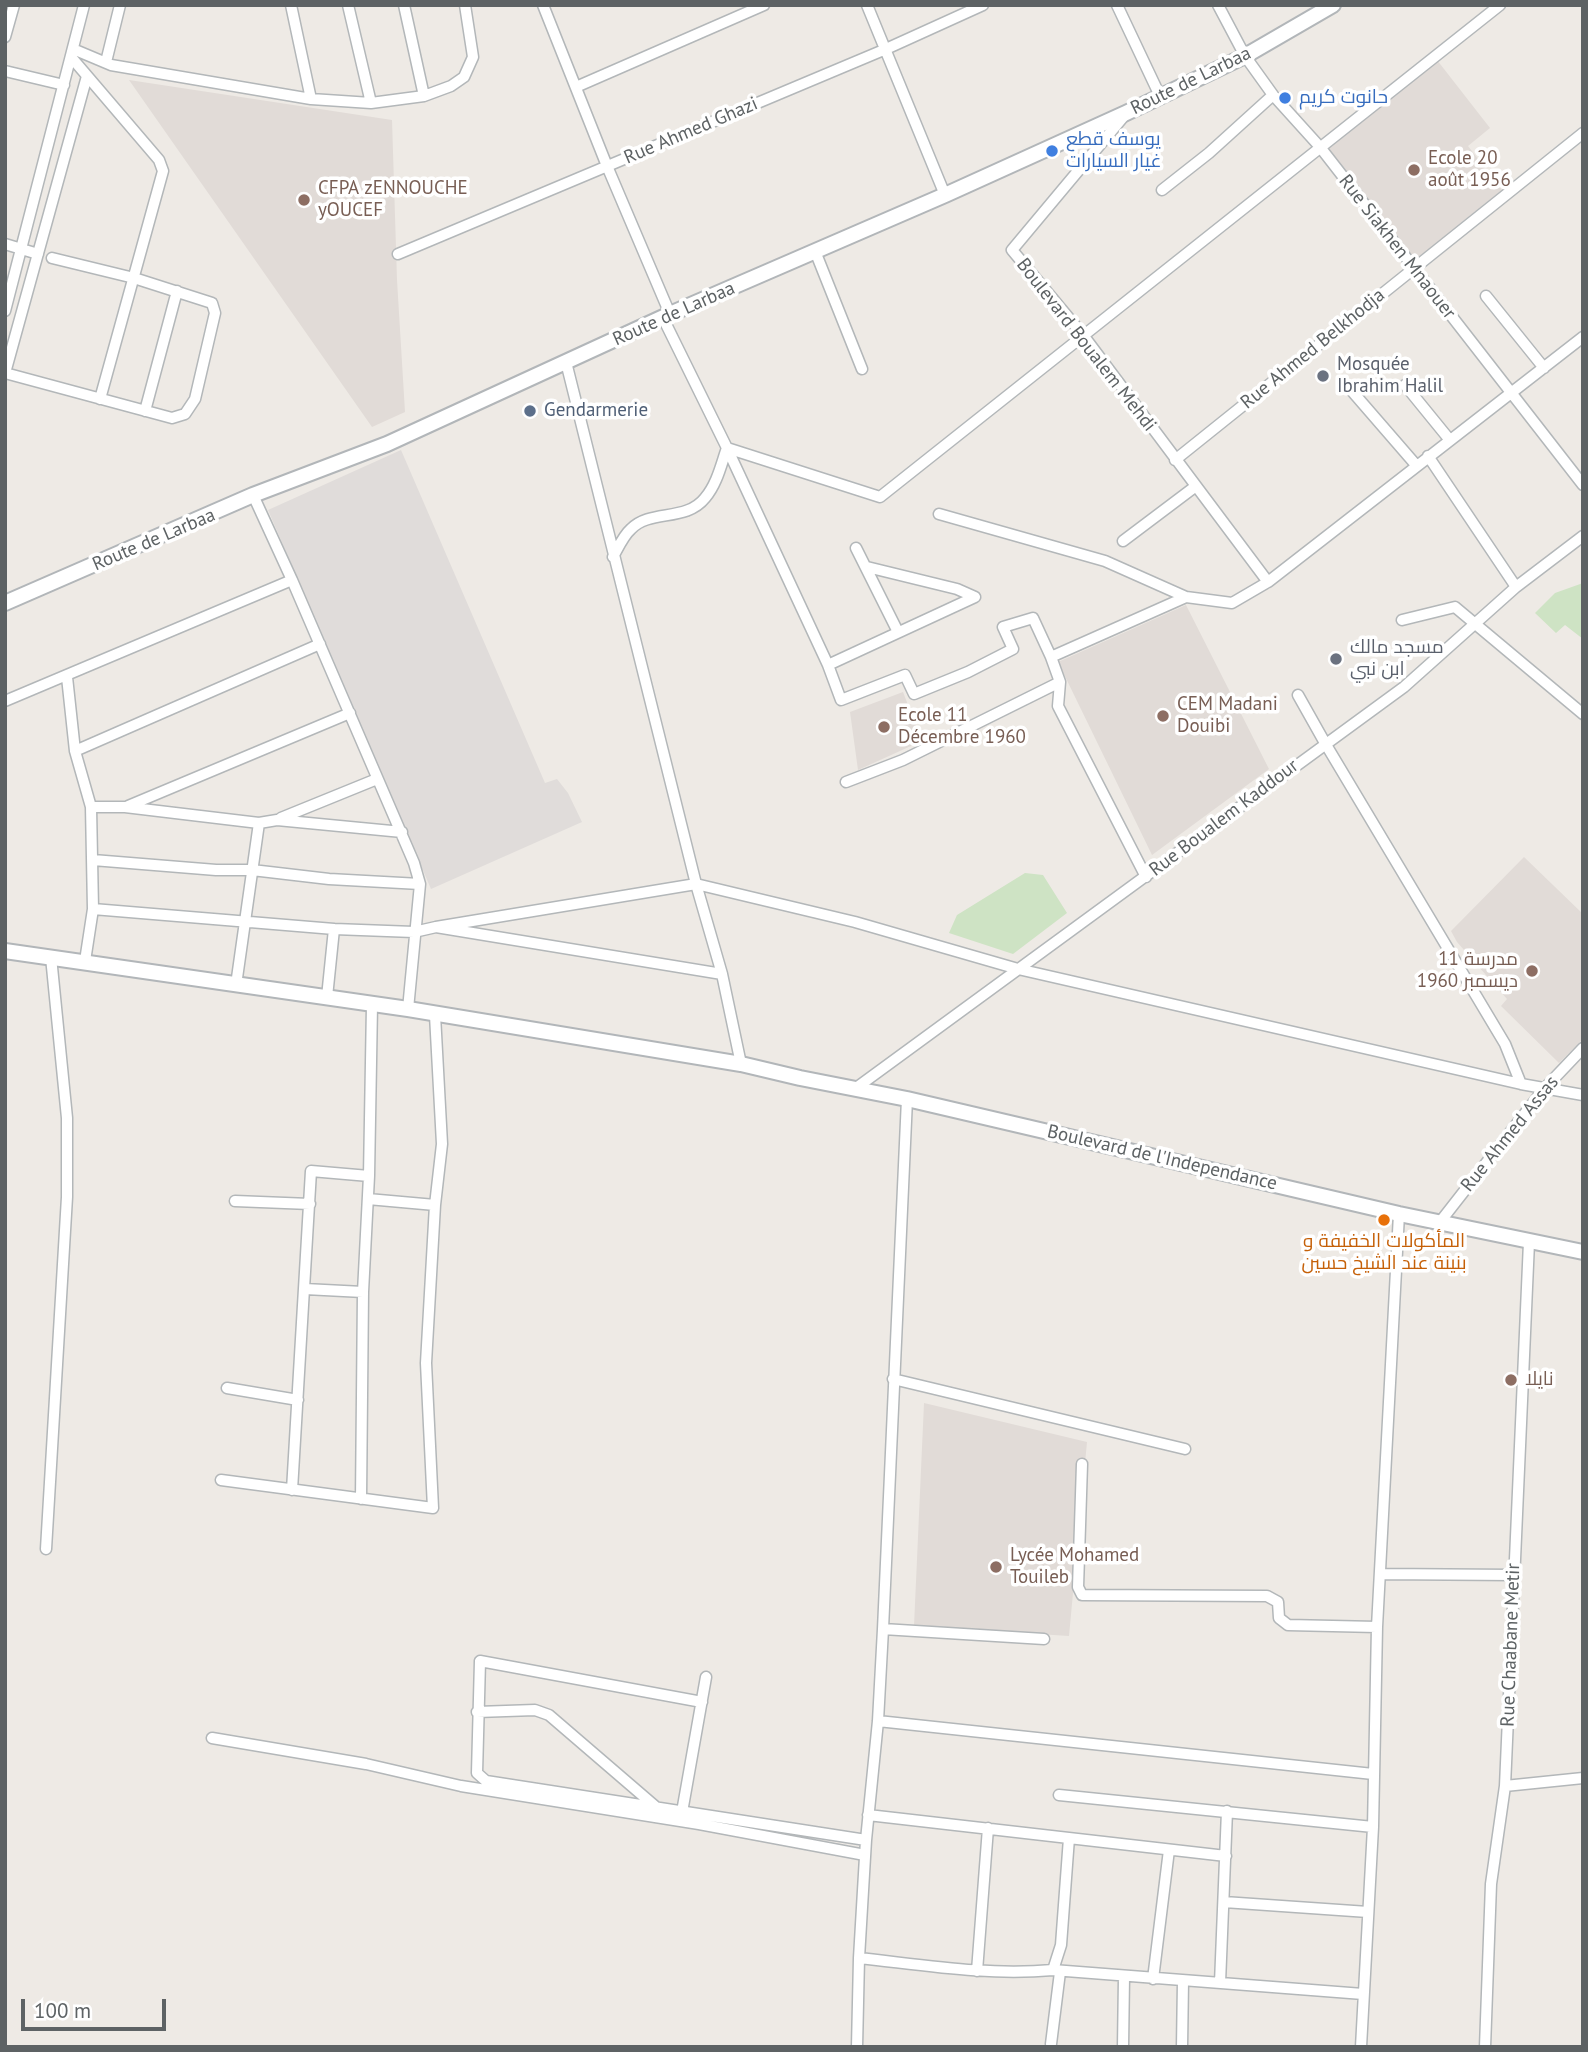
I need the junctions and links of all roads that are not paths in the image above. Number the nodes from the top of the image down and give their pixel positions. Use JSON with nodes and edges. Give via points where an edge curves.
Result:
{"nodes":[{"id":1,"x":14,"y":5,"type":"edge"},
{"id":2,"x":85,"y":5,"type":"edge"},
{"id":3,"x":120,"y":5,"type":"edge"},
{"id":4,"x":290,"y":5,"type":"edge"},
{"id":5,"x":348,"y":5,"type":"edge"},
{"id":6,"x":404,"y":5,"type":"edge"},
{"id":7,"x":466,"y":5,"type":"edge"},
{"id":8,"x":543,"y":5,"type":"edge"},
{"id":9,"x":764,"y":5,"type":"edge"},
{"id":10,"x":867,"y":5,"type":"edge"},
{"id":11,"x":983,"y":5,"type":"edge"},
{"id":12,"x":1117,"y":5,"type":"edge"},
{"id":13,"x":1218,"y":5,"type":"edge"},
{"id":14,"x":1333,"y":5,"type":"edge"},
{"id":15,"x":1500,"y":5,"type":"edge"},
{"id":16,"x":5,"y":37,"type":"edge"},
{"id":17,"x":886,"y":49,"type":"junction"},
{"id":18,"x":72,"y":53,"type":"junction"},
{"id":19,"x":1245,"y":56,"type":"junction"},
{"id":20,"x":106,"y":62,"type":"junction"},
{"id":21,"x":5,"y":71,"type":"edge"},
{"id":22,"x":87,"y":76,"type":"junction"},
{"id":23,"x":64,"y":85,"type":"junction"},
{"id":24,"x":576,"y":87,"type":"junction"},
{"id":25,"x":1273,"y":95,"type":"junction"},
{"id":26,"x":424,"y":96,"type":"junction"},
{"id":27,"x":1160,"y":96,"type":"junction"},
{"id":28,"x":311,"y":99,"type":"junction"},
{"id":29,"x":371,"y":103,"type":"junction"},
{"id":30,"x":1126,"y":113,"type":"junction"},
{"id":31,"x":1583,"y":133,"type":"edge"},
{"id":32,"x":1320,"y":147,"type":"junction"},
{"id":33,"x":607,"y":166,"type":"junction"},
{"id":34,"x":1162,"y":190,"type":"dead end"},
{"id":35,"x":945,"y":195,"type":"junction"},
{"id":36,"x":5,"y":244,"type":"edge"},
{"id":37,"x":21,"y":249,"type":"junction"},
{"id":38,"x":814,"y":251,"type":"junction"},
{"id":39,"x":38,"y":254,"type":"junction"},
{"id":40,"x":398,"y":254,"type":"dead end"},
{"id":41,"x":52,"y":258,"type":"dead end"},
{"id":42,"x":1412,"y":269,"type":"junction"},
{"id":43,"x":134,"y":278,"type":"junction"},
{"id":44,"x":177,"y":291,"type":"junction"},
{"id":45,"x":1486,"y":296,"type":"dead end"},
{"id":46,"x":5,"y":311,"type":"edge"},
{"id":47,"x":667,"y":316,"type":"junction"},
{"id":48,"x":1083,"y":335,"type":"junction"},
{"id":49,"x":1583,"y":337,"type":"edge"},
{"id":50,"x":566,"y":362,"type":"junction"},
{"id":51,"x":1544,"y":368,"type":"junction"},
{"id":52,"x":862,"y":369,"type":"dead end"},
{"id":53,"x":5,"y":373,"type":"edge"},
{"id":54,"x":1405,"y":385,"type":"dead end"},
{"id":55,"x":1351,"y":390,"type":"dead end"},
{"id":56,"x":1510,"y":392,"type":"junction"},
{"id":57,"x":100,"y":399,"type":"junction"},
{"id":58,"x":145,"y":411,"type":"junction"},
{"id":59,"x":1449,"y":439,"type":"junction"},
{"id":60,"x":727,"y":448,"type":"junction"},
{"id":61,"x":1428,"y":456,"type":"junction"},
{"id":62,"x":1175,"y":460,"type":"junction"},
{"id":63,"x":1416,"y":465,"type":"junction"},
{"id":64,"x":1583,"y":485,"type":"edge"},
{"id":65,"x":1196,"y":486,"type":"junction"},
{"id":66,"x":253,"y":495,"type":"junction"},
{"id":67,"x":939,"y":514,"type":"dead end"},
{"id":68,"x":1583,"y":536,"type":"edge"},
{"id":69,"x":1123,"y":541,"type":"dead end"},
{"id":70,"x":856,"y":548,"type":"dead end"},
{"id":71,"x":613,"y":557,"type":"junction"},
{"id":72,"x":867,"y":567,"type":"junction"},
{"id":73,"x":292,"y":580,"type":"junction"},
{"id":74,"x":1268,"y":582,"type":"junction"},
{"id":75,"x":1516,"y":586,"type":"junction"},
{"id":76,"x":1186,"y":597,"type":"junction"},
{"id":77,"x":5,"y":603,"type":"edge"},
{"id":78,"x":1402,"y":620,"type":"dead end"},
{"id":79,"x":1475,"y":623,"type":"junction"},
{"id":80,"x":898,"y":632,"type":"junction"},
{"id":81,"x":320,"y":644,"type":"junction"},
{"id":82,"x":1051,"y":657,"type":"junction"},
{"id":83,"x":828,"y":665,"type":"junction"},
{"id":84,"x":67,"y":677,"type":"junction"},
{"id":85,"x":1060,"y":682,"type":"junction"},
{"id":86,"x":1298,"y":695,"type":"dead end"},
{"id":87,"x":5,"y":701,"type":"edge"},
{"id":88,"x":350,"y":713,"type":"junction"},
{"id":89,"x":1583,"y":714,"type":"edge"},
{"id":90,"x":1325,"y":743,"type":"junction"},
{"id":91,"x":75,"y":751,"type":"junction"},
{"id":92,"x":377,"y":779,"type":"junction"},
{"id":93,"x":846,"y":782,"type":"dead end"},
{"id":94,"x":91,"y":807,"type":"junction"},
{"id":95,"x":125,"y":807,"type":"junction"},
{"id":96,"x":277,"y":820,"type":"junction"},
{"id":97,"x":259,"y":823,"type":"junction"},
{"id":98,"x":402,"y":832,"type":"junction"},
{"id":99,"x":93,"y":860,"type":"junction"},
{"id":100,"x":252,"y":870,"type":"junction"},
{"id":101,"x":1146,"y":877,"type":"junction"},
{"id":102,"x":420,"y":884,"type":"junction"},
{"id":103,"x":696,"y":884,"type":"junction"},
{"id":104,"x":93,"y":909,"type":"junction"},
{"id":105,"x":247,"y":922,"type":"junction"},
{"id":106,"x":436,"y":927,"type":"junction"},
{"id":107,"x":334,"y":929,"type":"junction"},
{"id":108,"x":414,"y":932,"type":"junction"},
{"id":109,"x":5,"y":951,"type":"edge"},
{"id":110,"x":51,"y":957,"type":"junction"},
{"id":111,"x":86,"y":961,"type":"junction"},
{"id":112,"x":1018,"y":969,"type":"junction"},
{"id":113,"x":722,"y":974,"type":"junction"},
{"id":114,"x":236,"y":985,"type":"junction"},
{"id":115,"x":327,"y":997,"type":"junction"},
{"id":116,"x":372,"y":1005,"type":"junction"},
{"id":117,"x":408,"y":1009,"type":"junction"},
{"id":118,"x":435,"y":1015,"type":"junction"},
{"id":119,"x":1583,"y":1048,"type":"edge"},
{"id":120,"x":741,"y":1063,"type":"junction"},
{"id":121,"x":1521,"y":1084,"type":"junction"},
{"id":122,"x":856,"y":1088,"type":"junction"},
{"id":123,"x":1544,"y":1089,"type":"junction"},
{"id":124,"x":1583,"y":1095,"type":"edge"},
{"id":125,"x":907,"y":1099,"type":"junction"},
{"id":126,"x":369,"y":1177,"type":"junction"},
{"id":127,"x":368,"y":1199,"type":"junction"},
{"id":128,"x":235,"y":1201,"type":"dead end"},
{"id":129,"x":310,"y":1204,"type":"junction"},
{"id":130,"x":435,"y":1205,"type":"junction"},
{"id":131,"x":1399,"y":1214,"type":"junction"},
{"id":132,"x":1440,"y":1222,"type":"junction"},
{"id":133,"x":1529,"y":1242,"type":"junction"},
{"id":134,"x":1583,"y":1252,"type":"edge"},
{"id":135,"x":305,"y":1289,"type":"junction"},
{"id":136,"x":363,"y":1292,"type":"junction"},
{"id":137,"x":893,"y":1379,"type":"junction"},
{"id":138,"x":227,"y":1388,"type":"dead end"},
{"id":139,"x":298,"y":1400,"type":"junction"},
{"id":140,"x":1185,"y":1449,"type":"dead end"},
{"id":141,"x":1082,"y":1464,"type":"dead end"},
{"id":142,"x":221,"y":1480,"type":"dead end"},
{"id":143,"x":292,"y":1490,"type":"junction"},
{"id":144,"x":361,"y":1499,"type":"junction"},
{"id":145,"x":46,"y":1549,"type":"dead end"},
{"id":146,"x":1380,"y":1574,"type":"junction"},
{"id":147,"x":1514,"y":1575,"type":"junction"},
{"id":148,"x":1377,"y":1627,"type":"junction"},
{"id":149,"x":883,"y":1629,"type":"junction"},
{"id":150,"x":1044,"y":1639,"type":"dead end"},
{"id":151,"x":706,"y":1678,"type":"dead end"},
{"id":152,"x":702,"y":1702,"type":"junction"},
{"id":153,"x":477,"y":1712,"type":"junction"},
{"id":154,"x":878,"y":1721,"type":"junction"},
{"id":155,"x":212,"y":1738,"type":"dead end"},
{"id":156,"x":1373,"y":1774,"type":"junction"},
{"id":157,"x":1583,"y":1778,"type":"edge"},
{"id":158,"x":1505,"y":1786,"type":"junction"},
{"id":159,"x":1059,"y":1795,"type":"dead end"},
{"id":160,"x":657,"y":1807,"type":"junction"},
{"id":161,"x":1227,"y":1811,"type":"junction"},
{"id":162,"x":682,"y":1812,"type":"junction"},
{"id":163,"x":868,"y":1815,"type":"junction"},
{"id":164,"x":1373,"y":1827,"type":"junction"},
{"id":165,"x":988,"y":1828,"type":"junction"},
{"id":166,"x":1069,"y":1838,"type":"junction"},
{"id":167,"x":866,"y":1840,"type":"junction"},
{"id":168,"x":1169,"y":1850,"type":"junction"},
{"id":169,"x":865,"y":1855,"type":"junction"},
{"id":170,"x":1226,"y":1856,"type":"junction"},
{"id":171,"x":1224,"y":1902,"type":"junction"},
{"id":172,"x":1368,"y":1912,"type":"junction"},
{"id":173,"x":859,"y":1958,"type":"junction"},
{"id":174,"x":977,"y":1971,"type":"junction"},
{"id":175,"x":1057,"y":1971,"type":"junction"},
{"id":176,"x":1124,"y":1977,"type":"junction"},
{"id":177,"x":1153,"y":1979,"type":"junction"},
{"id":178,"x":1182,"y":1981,"type":"junction"},
{"id":179,"x":1220,"y":1983,"type":"junction"},
{"id":180,"x":1363,"y":1994,"type":"junction"},
{"id":181,"x":1051,"y":2044,"type":"dead end"},
{"id":182,"x":857,"y":2047,"type":"edge"},
{"id":183,"x":1123,"y":2047,"type":"edge"},
{"id":184,"x":1182,"y":2047,"type":"edge"},
{"id":185,"x":1361,"y":2047,"type":"edge"},
{"id":186,"x":1485,"y":2047,"type":"edge"}],
"edges":[{"from":1,"to":16,"type":"street"},
{"from":2,"to":18,"type":"street"},
{"from":3,"to":20,"type":"street"},
{"from":4,"to":28,"type":"street"},
{"from":5,"to":29,"type":"street"},
{"from":6,"to":26,"type":"street"},
{"from":7,"to":26,"type":"street","via":[[473,57],[464,77]]},
{"from":8,"to":24,"type":"street"},
{"from":9,"to":24,"type":"street"},
{"from":10,"to":17,"type":"street"},
{"from":11,"to":17,"type":"street","name":"Rue Ahmed Ghazi"},
{"from":12,"to":27,"type":"street"},
{"from":13,"to":19,"type":"street","name":"Rue Siakhen Mnaouer"},
{"from":14,"to":19,"type":"street","name":"Route de Larbaa"},
{"from":15,"to":32,"type":"street"},
{"from":17,"to":33,"type":"street","name":"Rue Ahmed Ghazi"},
{"from":17,"to":35,"type":"street"},
{"from":18,"to":20,"type":"street"},
{"from":18,"to":22,"type":"street"},
{"from":18,"to":23,"type":"street"},
{"from":19,"to":25,"type":"street","name":"Rue Siakhen Mnaouer"},
{"from":19,"to":27,"type":"street","name":"Route de Larbaa"},
{"from":20,"to":28,"type":"street"},
{"from":21,"to":23,"type":"street"},
{"from":22,"to":39,"type":"street"},
{"from":22,"to":43,"type":"street","via":[[163,167]]},
{"from":23,"to":37,"type":"street"},
{"from":24,"to":33,"type":"street"},
{"from":25,"to":32,"type":"street","name":"Rue Siakhen Mnaouer"},
{"from":25,"to":34,"type":"street"},
{"from":26,"to":29,"type":"street"},
{"from":27,"to":30,"type":"street","name":"Route de Larbaa"},
{"from":28,"to":29,"type":"street"},
{"from":30,"to":35,"type":"street","name":"Route de Larbaa"},
{"from":30,"to":48,"type":"street","name":"Boulevard Boualem Mehdi","via":[[1012,250]]},
{"from":31,"to":42,"type":"street","name":"Rue Ahmed Belkhodja"},
{"from":32,"to":42,"type":"street","name":"Rue Siakhen Mnaouer"},
{"from":32,"to":48,"type":"street"},
{"from":33,"to":40,"type":"street","name":"Rue Ahmed Ghazi"},
{"from":33,"to":47,"type":"street"},
{"from":35,"to":38,"type":"street","name":"Route de Larbaa"},
{"from":36,"to":37,"type":"street"},
{"from":37,"to":39,"type":"street"},
{"from":37,"to":46,"type":"street"},
{"from":38,"to":47,"type":"street","name":"Route de Larbaa"},
{"from":38,"to":52,"type":"street"},
{"from":39,"to":53,"type":"street"},
{"from":41,"to":43,"type":"street"},
{"from":42,"to":56,"type":"street","name":"Rue Siakhen Mnaouer"},
{"from":42,"to":62,"type":"street","name":"Rue Ahmed Belkhodja"},
{"from":43,"to":44,"type":"street"},
{"from":43,"to":57,"type":"street"},
{"from":44,"to":58,"type":"street"},
{"from":44,"to":58,"type":"street","via":[[210,301],[215,307],[197,391],[192,406],[179,417]]},
{"from":45,"to":51,"type":"street"},
{"from":47,"to":50,"type":"street","name":"Route de Larbaa"},
{"from":47,"to":60,"type":"street"},
{"from":48,"to":60,"type":"street","via":[[880,497]]},
{"from":48,"to":62,"type":"street","name":"Boulevard Boualem Mehdi"},
{"from":49,"to":51,"type":"street"},
{"from":50,"to":66,"type":"street","name":"Route de Larbaa","via":[[387,444]]},
{"from":50,"to":71,"type":"street"},
{"from":51,"to":56,"type":"street"},
{"from":53,"to":57,"type":"street"},
{"from":54,"to":59,"type":"street"},
{"from":55,"to":63,"type":"street"},
{"from":56,"to":59,"type":"street"},
{"from":56,"to":64,"type":"street","name":"Rue Siakhen Mnaouer"},
{"from":57,"to":58,"type":"street"},
{"from":59,"to":61,"type":"street"},
{"from":60,"to":71,"type":"street","via":[[705,499],[691,510],[639,522]]},
{"from":60,"to":83,"type":"street"},
{"from":61,"to":63,"type":"street"},
{"from":61,"to":75,"type":"street"},
{"from":62,"to":65,"type":"street","name":"Boulevard Boualem Mehdi"},
{"from":63,"to":74,"type":"street"},
{"from":65,"to":69,"type":"street"},
{"from":65,"to":74,"type":"street","name":"Boulevard Boualem Mehdi"},
{"from":66,"to":73,"type":"street"},
{"from":66,"to":77,"type":"street","name":"Route de Larbaa"},
{"from":67,"to":76,"type":"street","via":[[1105,561]]},
{"from":68,"to":75,"type":"street","name":"Rue Boualem Kaddour"},
{"from":70,"to":72,"type":"street"},
{"from":71,"to":103,"type":"street"},
{"from":72,"to":80,"type":"street"},
{"from":72,"to":80,"type":"street","via":[[975,597]]},
{"from":73,"to":81,"type":"street"},
{"from":73,"to":84,"type":"street"},
{"from":74,"to":76,"type":"street","via":[[1233,603]]},
{"from":75,"to":79,"type":"street","name":"Rue Boualem Kaddour"},
{"from":76,"to":82,"type":"street"},
{"from":78,"to":79,"type":"street","via":[[1455,607]]},
{"from":79,"to":89,"type":"street"},
{"from":79,"to":90,"type":"street","name":"Rue Boualem Kaddour","via":[[1404,687]]},
{"from":80,"to":83,"type":"street"},
{"from":81,"to":88,"type":"street"},
{"from":81,"to":91,"type":"street"},
{"from":82,"to":83,"type":"street","via":[[1033,618],[1003,627],[1013,649],[914,694],[905,675],[841,700]]},
{"from":82,"to":85,"type":"street"},
{"from":84,"to":87,"type":"street"},
{"from":84,"to":91,"type":"street"},
{"from":85,"to":93,"type":"street","via":[[903,760]]},
{"from":85,"to":101,"type":"street","via":[[1058,706]]},
{"from":86,"to":90,"type":"street"},
{"from":88,"to":92,"type":"street"},
{"from":88,"to":95,"type":"street"},
{"from":90,"to":101,"type":"street","name":"Rue Boualem Kaddour"},
{"from":90,"to":121,"type":"street","via":[[1505,1044]]},
{"from":91,"to":94,"type":"street"},
{"from":92,"to":96,"type":"street"},
{"from":92,"to":98,"type":"street"},
{"from":94,"to":95,"type":"street"},
{"from":94,"to":99,"type":"street"},
{"from":95,"to":97,"type":"street"},
{"from":96,"to":97,"type":"street"},
{"from":96,"to":98,"type":"street"},
{"from":97,"to":100,"type":"street"},
{"from":98,"to":102,"type":"street"},
{"from":99,"to":100,"type":"street"},
{"from":99,"to":104,"type":"street"},
{"from":100,"to":102,"type":"street"},
{"from":100,"to":105,"type":"street"},
{"from":101,"to":112,"type":"street","name":"Rue Boualem Kaddour"},
{"from":102,"to":108,"type":"street"},
{"from":103,"to":106,"type":"street"},
{"from":103,"to":112,"type":"street","via":[[855,922]]},
{"from":103,"to":113,"type":"street"},
{"from":104,"to":105,"type":"street"},
{"from":104,"to":111,"type":"street"},
{"from":105,"to":107,"type":"street"},
{"from":105,"to":114,"type":"street"},
{"from":106,"to":108,"type":"street"},
{"from":106,"to":113,"type":"street"},
{"from":107,"to":108,"type":"street"},
{"from":107,"to":115,"type":"street"},
{"from":108,"to":117,"type":"street"},
{"from":109,"to":110,"type":"street","name":"Boulevard de l'Independance"},
{"from":110,"to":111,"type":"street","name":"Boulevard de l'Independance"},
{"from":110,"to":145,"type":"street","via":[[67,1118],[67,1184]]},
{"from":111,"to":114,"type":"street","name":"Boulevard de l'Independance"},
{"from":112,"to":121,"type":"street"},
{"from":112,"to":122,"type":"street","name":"Rue Boualem Kaddour"},
{"from":113,"to":120,"type":"street"},
{"from":114,"to":115,"type":"street","name":"Boulevard de l'Independance"},
{"from":115,"to":116,"type":"street","name":"Boulevard de l'Independance"},
{"from":116,"to":117,"type":"street","name":"Boulevard de l'Independance"},
{"from":116,"to":126,"type":"street"},
{"from":117,"to":118,"type":"street","name":"Boulevard de l'Independance"},
{"from":118,"to":120,"type":"street","name":"Boulevard de l'Independance"},
{"from":118,"to":130,"type":"street","via":[[442,1144]]},
{"from":119,"to":123,"type":"street","name":"Rue Ahmed Assas"},
{"from":120,"to":122,"type":"street","name":"Boulevard de l'Independance"},
{"from":121,"to":123,"type":"street"},
{"from":122,"to":125,"type":"street","name":"Boulevard de l'Independance"},
{"from":123,"to":124,"type":"street"},
{"from":123,"to":132,"type":"street","name":"Rue Ahmed Assas"},
{"from":125,"to":131,"type":"street","name":"Boulevard de l'Independance"},
{"from":125,"to":137,"type":"street"},
{"from":126,"to":127,"type":"street"},
{"from":126,"to":129,"type":"street","via":[[311,1171]]},
{"from":127,"to":130,"type":"street"},
{"from":127,"to":136,"type":"street"},
{"from":128,"to":129,"type":"street"},
{"from":129,"to":135,"type":"street"},
{"from":130,"to":144,"type":"street","via":[[426,1363],[433,1508]]},
{"from":131,"to":132,"type":"street","name":"Boulevard de l'Independance"},
{"from":131,"to":146,"type":"street"},
{"from":132,"to":133,"type":"street","name":"Boulevard de l'Independance"},
{"from":133,"to":134,"type":"street","name":"Boulevard de l'Independance"},
{"from":133,"to":147,"type":"street","name":"Rue Chaabane Metir"},
{"from":135,"to":136,"type":"street"},
{"from":135,"to":139,"type":"street"},
{"from":136,"to":144,"type":"street"},
{"from":137,"to":140,"type":"street"},
{"from":137,"to":149,"type":"street"},
{"from":138,"to":139,"type":"street"},
{"from":139,"to":143,"type":"street"},
{"from":141,"to":148,"type":"street","via":[[1078,1587],[1082,1595],[1267,1596],[1278,1602],[1279,1618],[1288,1625]]},
{"from":142,"to":143,"type":"street"},
{"from":143,"to":144,"type":"street"},
{"from":146,"to":147,"type":"street"},
{"from":146,"to":148,"type":"street"},
{"from":147,"to":158,"type":"street","name":"Rue Chaabane Metir"},
{"from":148,"to":156,"type":"street"},
{"from":149,"to":150,"type":"street"},
{"from":149,"to":154,"type":"street"},
{"from":151,"to":152,"type":"street"},
{"from":152,"to":153,"type":"street","via":[[481,1661]]},
{"from":152,"to":162,"type":"street"},
{"from":153,"to":160,"type":"street","via":[[535,1710],[548,1715]]},
{"from":153,"to":160,"type":"street","via":[[477,1773],[482,1779]]},
{"from":154,"to":156,"type":"street"},
{"from":154,"to":163,"type":"street"},
{"from":155,"to":169,"type":"street"},
{"from":156,"to":164,"type":"street"},
{"from":157,"to":158,"type":"street"},
{"from":158,"to":186,"type":"street","name":"Rue Chaabane Metir","via":[[1491,1884]]},
{"from":159,"to":161,"type":"street"},
{"from":160,"to":162,"type":"street"},
{"from":161,"to":164,"type":"street"},
{"from":161,"to":170,"type":"street"},
{"from":162,"to":167,"type":"street"},
{"from":163,"to":165,"type":"street"},
{"from":163,"to":167,"type":"street"},
{"from":164,"to":172,"type":"street"},
{"from":165,"to":166,"type":"street"},
{"from":165,"to":174,"type":"street"},
{"from":166,"to":168,"type":"street"},
{"from":166,"to":175,"type":"street"},
{"from":167,"to":169,"type":"street"},
{"from":168,"to":170,"type":"street"},
{"from":168,"to":177,"type":"street"},
{"from":169,"to":173,"type":"street"},
{"from":170,"to":171,"type":"street"},
{"from":171,"to":172,"type":"street"},
{"from":171,"to":179,"type":"street"},
{"from":172,"to":180,"type":"street"},
{"from":173,"to":174,"type":"street"},
{"from":173,"to":182,"type":"street"},
{"from":174,"to":175,"type":"street"},
{"from":175,"to":176,"type":"street"},
{"from":175,"to":181,"type":"street"},
{"from":176,"to":177,"type":"street"},
{"from":176,"to":183,"type":"street"},
{"from":177,"to":178,"type":"street"},
{"from":178,"to":179,"type":"street"},
{"from":178,"to":184,"type":"street"},
{"from":179,"to":180,"type":"street"},
{"from":180,"to":185,"type":"street"}]}
